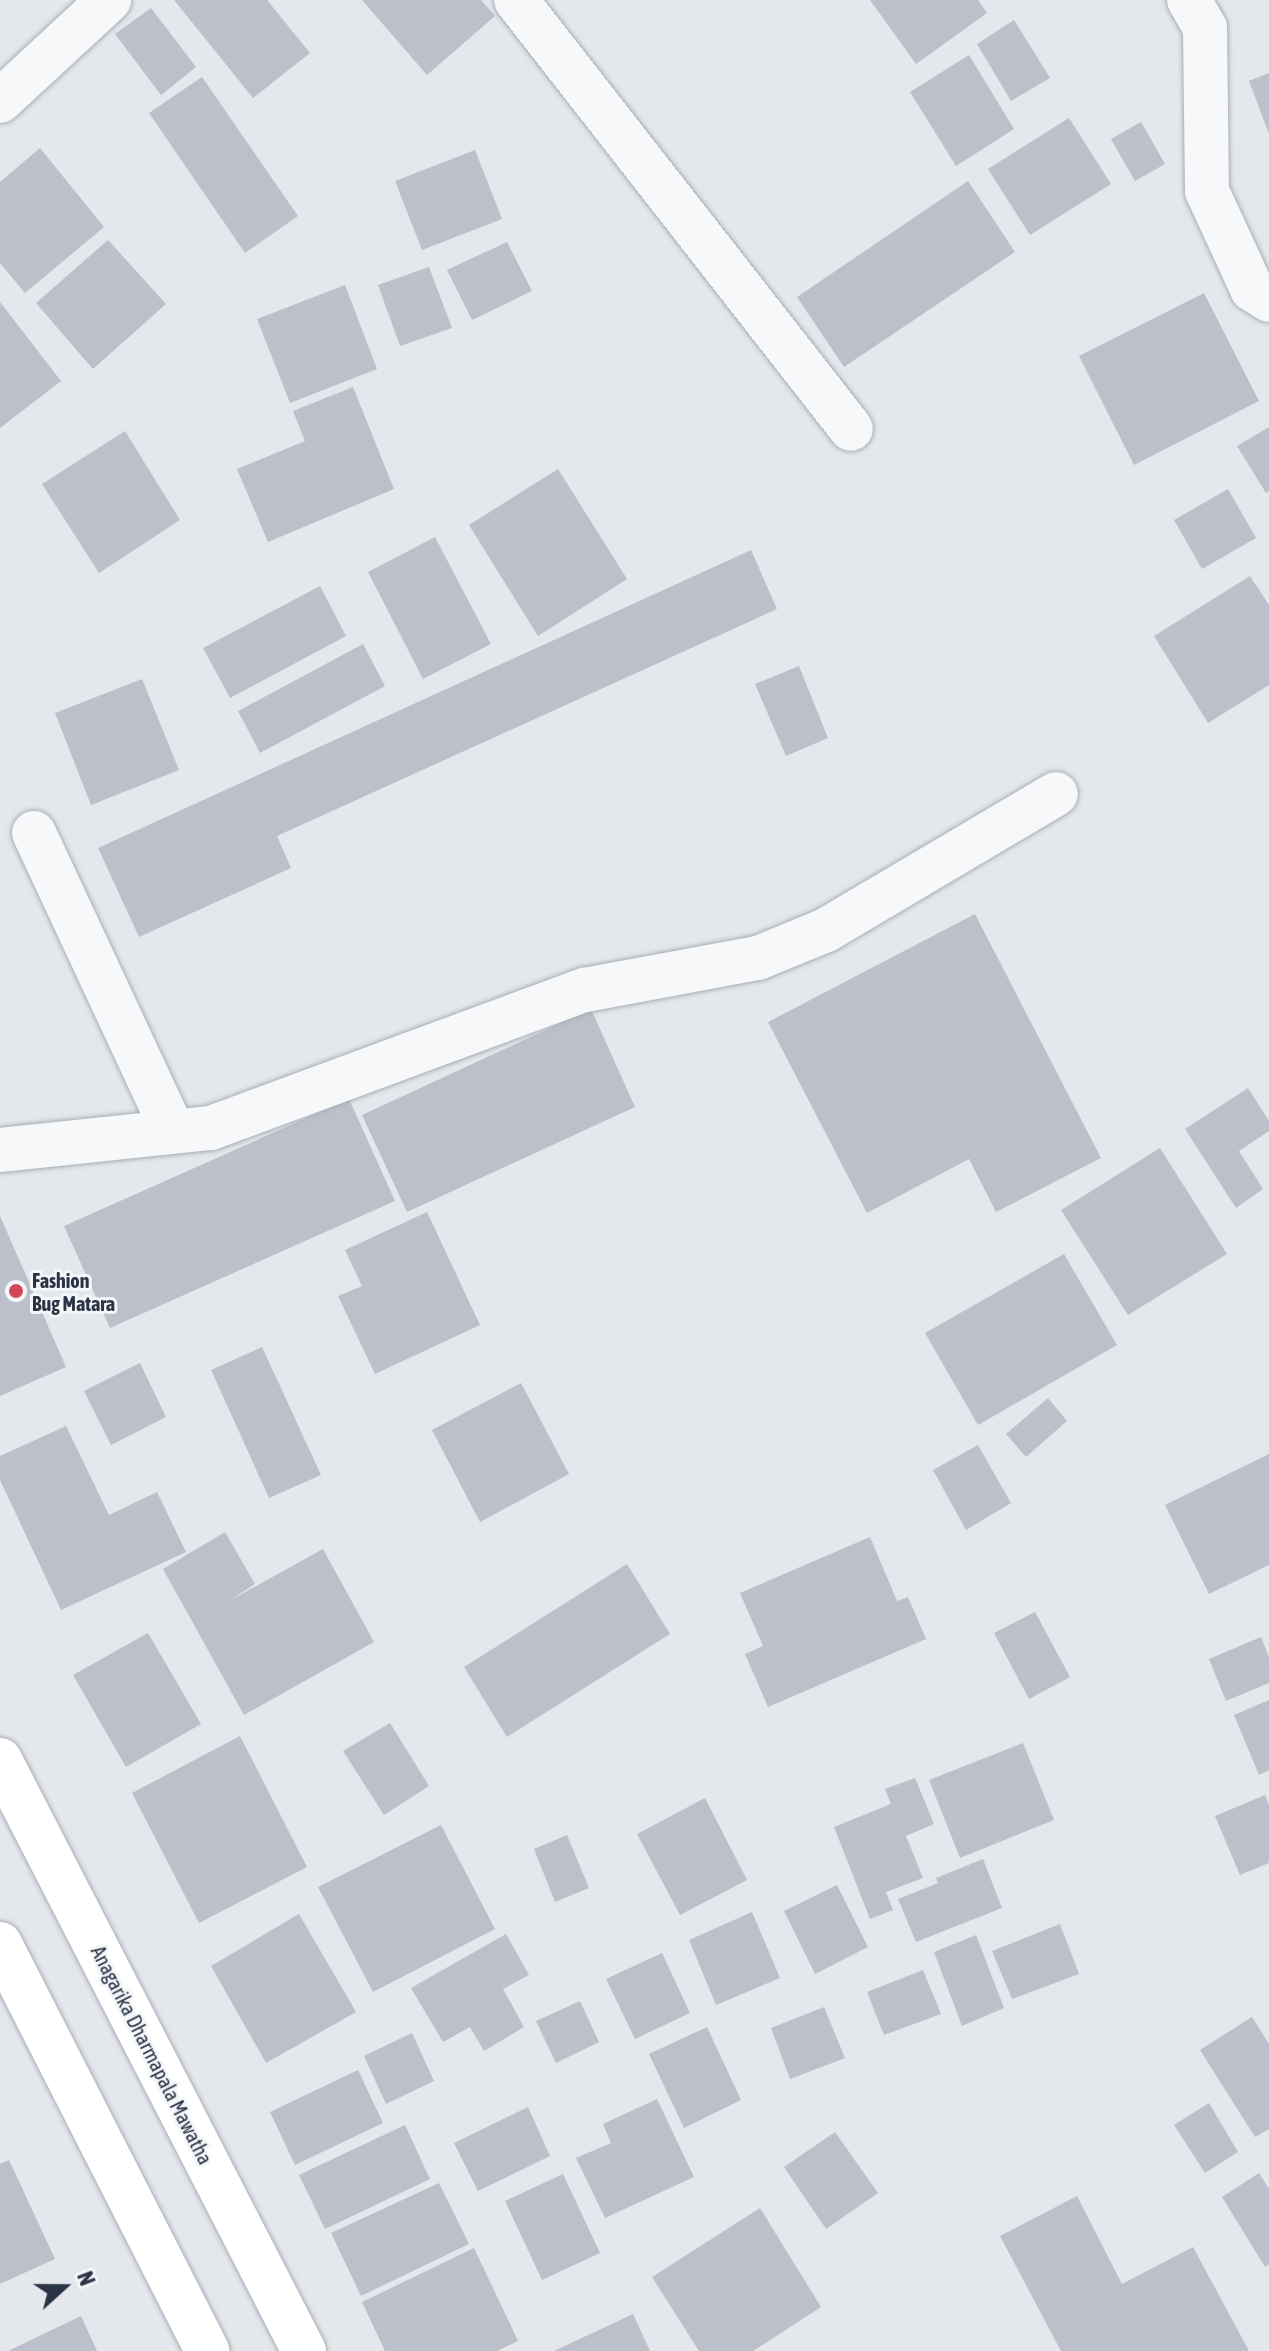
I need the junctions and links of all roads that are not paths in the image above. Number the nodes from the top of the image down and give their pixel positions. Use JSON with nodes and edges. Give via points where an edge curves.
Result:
{"nodes":[{"id":1,"x":109,"y":0,"type":"edge"},
{"id":2,"x":516,"y":0,"type":"edge"},
{"id":3,"x":1189,"y":0,"type":"edge"},
{"id":4,"x":0,"y":101,"type":"edge"},
{"id":5,"x":1269,"y":300,"type":"edge"},
{"id":6,"x":851,"y":429,"type":"dead end"},
{"id":7,"x":1056,"y":794,"type":"dead end"},
{"id":8,"x":34,"y":833,"type":"dead end"},
{"id":9,"x":173,"y":1131,"type":"junction"},
{"id":10,"x":0,"y":1150,"type":"edge"},
{"id":11,"x":0,"y":1760,"type":"edge"},
{"id":12,"x":0,"y":1944,"type":"edge"},
{"id":13,"x":207,"y":2351,"type":"edge"},
{"id":14,"x":304,"y":2351,"type":"edge"}],
"edges":[{"from":1,"to":4,"type":"street"},
{"from":2,"to":6,"type":"street"},
{"from":3,"to":5,"type":"street","via":[[1205,28],[1207,191],[1252,289]]},
{"from":7,"to":9,"type":"street","via":[[826,930],[758,958],[585,990],[211,1128]]},
{"from":8,"to":9,"type":"street"},
{"from":9,"to":10,"type":"street"},
{"from":11,"to":14,"type":"highway","name":"Anagarika Dharmapala Mawatha"},
{"from":12,"to":13,"type":"highway"}]}
